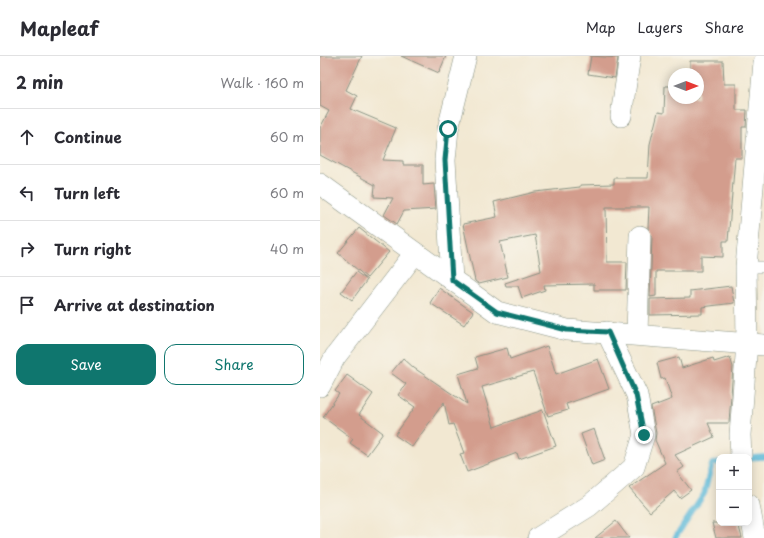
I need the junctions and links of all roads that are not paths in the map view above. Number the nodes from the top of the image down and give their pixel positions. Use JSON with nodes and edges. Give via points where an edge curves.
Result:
{"nodes":[{"id":1,"x":466,"y":56,"type":"edge"},
{"id":2,"x":630,"y":56,"type":"edge"},
{"id":3,"x":764,"y":62,"type":"edge"},
{"id":4,"x":621,"y":116,"type":"dead end"},
{"id":5,"x":320,"y":184,"type":"edge"},
{"id":6,"x":640,"y":236,"type":"dead end"},
{"id":7,"x":415,"y":253,"type":"junction"},
{"id":8,"x":755,"y":267,"type":"edge"},
{"id":9,"x":452,"y":280,"type":"junction"},
{"id":10,"x":608,"y":332,"type":"junction"},
{"id":11,"x":637,"y":334,"type":"junction"},
{"id":12,"x":756,"y":344,"type":"edge"},
{"id":13,"x":320,"y":386,"type":"edge"},
{"id":14,"x":741,"y":454,"type":"edge"},
{"id":15,"x":752,"y":522,"type":"edge"},
{"id":16,"x":538,"y":538,"type":"edge"},
{"id":17,"x":755,"y":538,"type":"edge"}],
"edges":[{"from":1,"to":9,"type":"street","via":[[448,129],[445,160]]},
{"from":2,"to":4,"type":"street"},
{"from":3,"to":8,"type":"street"},
{"from":5,"to":7,"type":"street"},
{"from":6,"to":11,"type":"street"},
{"from":7,"to":9,"type":"street"},
{"from":7,"to":13,"type":"street","via":[[335,357]]},
{"from":8,"to":12,"type":"street"},
{"from":9,"to":10,"type":"street","via":[[497,312],[567,330]]},
{"from":10,"to":11,"type":"street"},
{"from":10,"to":16,"type":"street","via":[[636,395],[644,435],[634,467],[589,506]]},
{"from":11,"to":12,"type":"street"},
{"from":12,"to":14,"type":"street"},
{"from":15,"to":17,"type":"street"}]}
